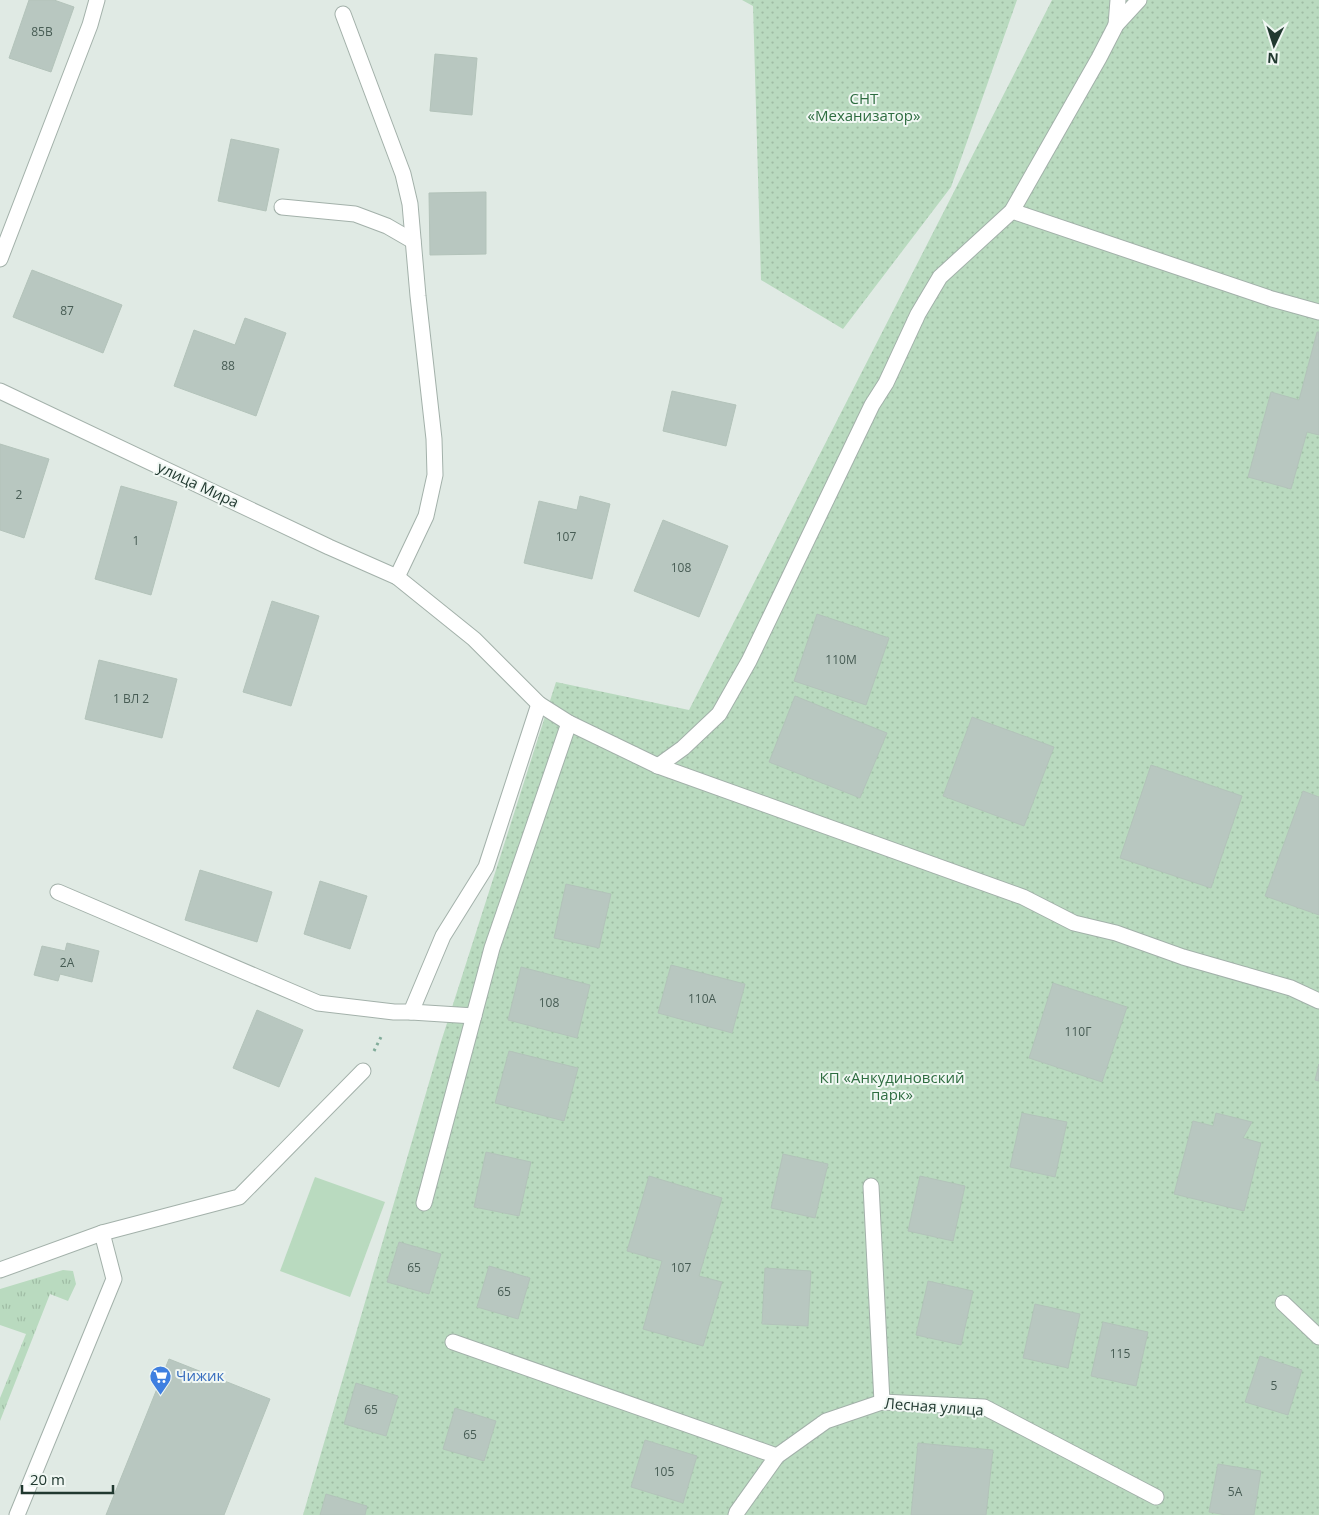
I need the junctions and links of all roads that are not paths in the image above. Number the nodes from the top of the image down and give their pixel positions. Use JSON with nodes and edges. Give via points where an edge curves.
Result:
{"nodes":[{"id":1,"x":97,"y":0,"type":"edge"},
{"id":2,"x":1118,"y":0,"type":"edge"},
{"id":3,"x":1139,"y":0,"type":"edge"},
{"id":4,"x":343,"y":14,"type":"dead end"},
{"id":5,"x":1116,"y":25,"type":"junction"},
{"id":6,"x":282,"y":207,"type":"dead end"},
{"id":7,"x":1012,"y":211,"type":"junction"},
{"id":8,"x":413,"y":241,"type":"junction"},
{"id":9,"x":0,"y":259,"type":"edge"},
{"id":10,"x":1319,"y":312,"type":"edge"},
{"id":11,"x":0,"y":391,"type":"edge"},
{"id":12,"x":397,"y":577,"type":"junction"},
{"id":13,"x":539,"y":704,"type":"junction"},
{"id":14,"x":569,"y":723,"type":"junction"},
{"id":15,"x":658,"y":766,"type":"junction"},
{"id":16,"x":58,"y":892,"type":"dead end"},
{"id":17,"x":1319,"y":1001,"type":"edge"},
{"id":18,"x":411,"y":1012,"type":"junction"},
{"id":19,"x":474,"y":1016,"type":"junction"},
{"id":20,"x":363,"y":1071,"type":"road end"},
{"id":21,"x":871,"y":1186,"type":"dead end"},
{"id":22,"x":424,"y":1203,"type":"dead end"},
{"id":23,"x":102,"y":1233,"type":"junction"},
{"id":24,"x":0,"y":1270,"type":"edge"},
{"id":25,"x":1282,"y":1303,"type":"dead end"},
{"id":26,"x":1319,"y":1337,"type":"edge"},
{"id":27,"x":453,"y":1342,"type":"dead end"},
{"id":28,"x":882,"y":1402,"type":"junction"},
{"id":29,"x":777,"y":1456,"type":"junction"},
{"id":30,"x":1156,"y":1497,"type":"dead end"},
{"id":31,"x":17,"y":1515,"type":"edge"},
{"id":32,"x":736,"y":1515,"type":"edge"}],
"edges":[{"from":1,"to":9,"type":"street"},
{"from":2,"to":5,"type":"street"},
{"from":3,"to":5,"type":"street"},
{"from":4,"to":8,"type":"street","via":[[403,174]]},
{"from":5,"to":7,"type":"street"},
{"from":6,"to":8,"type":"street","via":[[355,214],[387,226]]},
{"from":7,"to":10,"type":"street"},
{"from":7,"to":15,"type":"street","via":[[940,278],[918,314],[749,661],[719,714],[683,748]]},
{"from":8,"to":12,"type":"street","via":[[435,475],[426,516]]},
{"from":11,"to":12,"type":"street","name":"улица Мира"},
{"from":12,"to":13,"type":"street","name":"улица Мира","via":[[474,639]]},
{"from":13,"to":14,"type":"street","name":"улица Мира"},
{"from":13,"to":18,"type":"street","via":[[486,867],[443,936]]},
{"from":14,"to":15,"type":"street","name":"улица Мира"},
{"from":14,"to":19,"type":"street","via":[[492,948]]},
{"from":15,"to":17,"type":"street","name":"улица Мира","via":[[1023,897],[1074,923],[1291,988]]},
{"from":16,"to":18,"type":"street","via":[[318,1003]]},
{"from":18,"to":19,"type":"street"},
{"from":19,"to":22,"type":"street"},
{"from":20,"to":23,"type":"street","via":[[239,1197]]},
{"from":21,"to":28,"type":"street"},
{"from":23,"to":24,"type":"street"},
{"from":23,"to":31,"type":"street","via":[[114,1279]]},
{"from":25,"to":26,"type":"street"},
{"from":27,"to":29,"type":"street"},
{"from":28,"to":29,"type":"street","name":"Лесная улица","via":[[826,1421]]},
{"from":28,"to":30,"type":"street","name":"Лесная улица","via":[[984,1407]]},
{"from":29,"to":32,"type":"street","name":"Лесная улица"}]}
